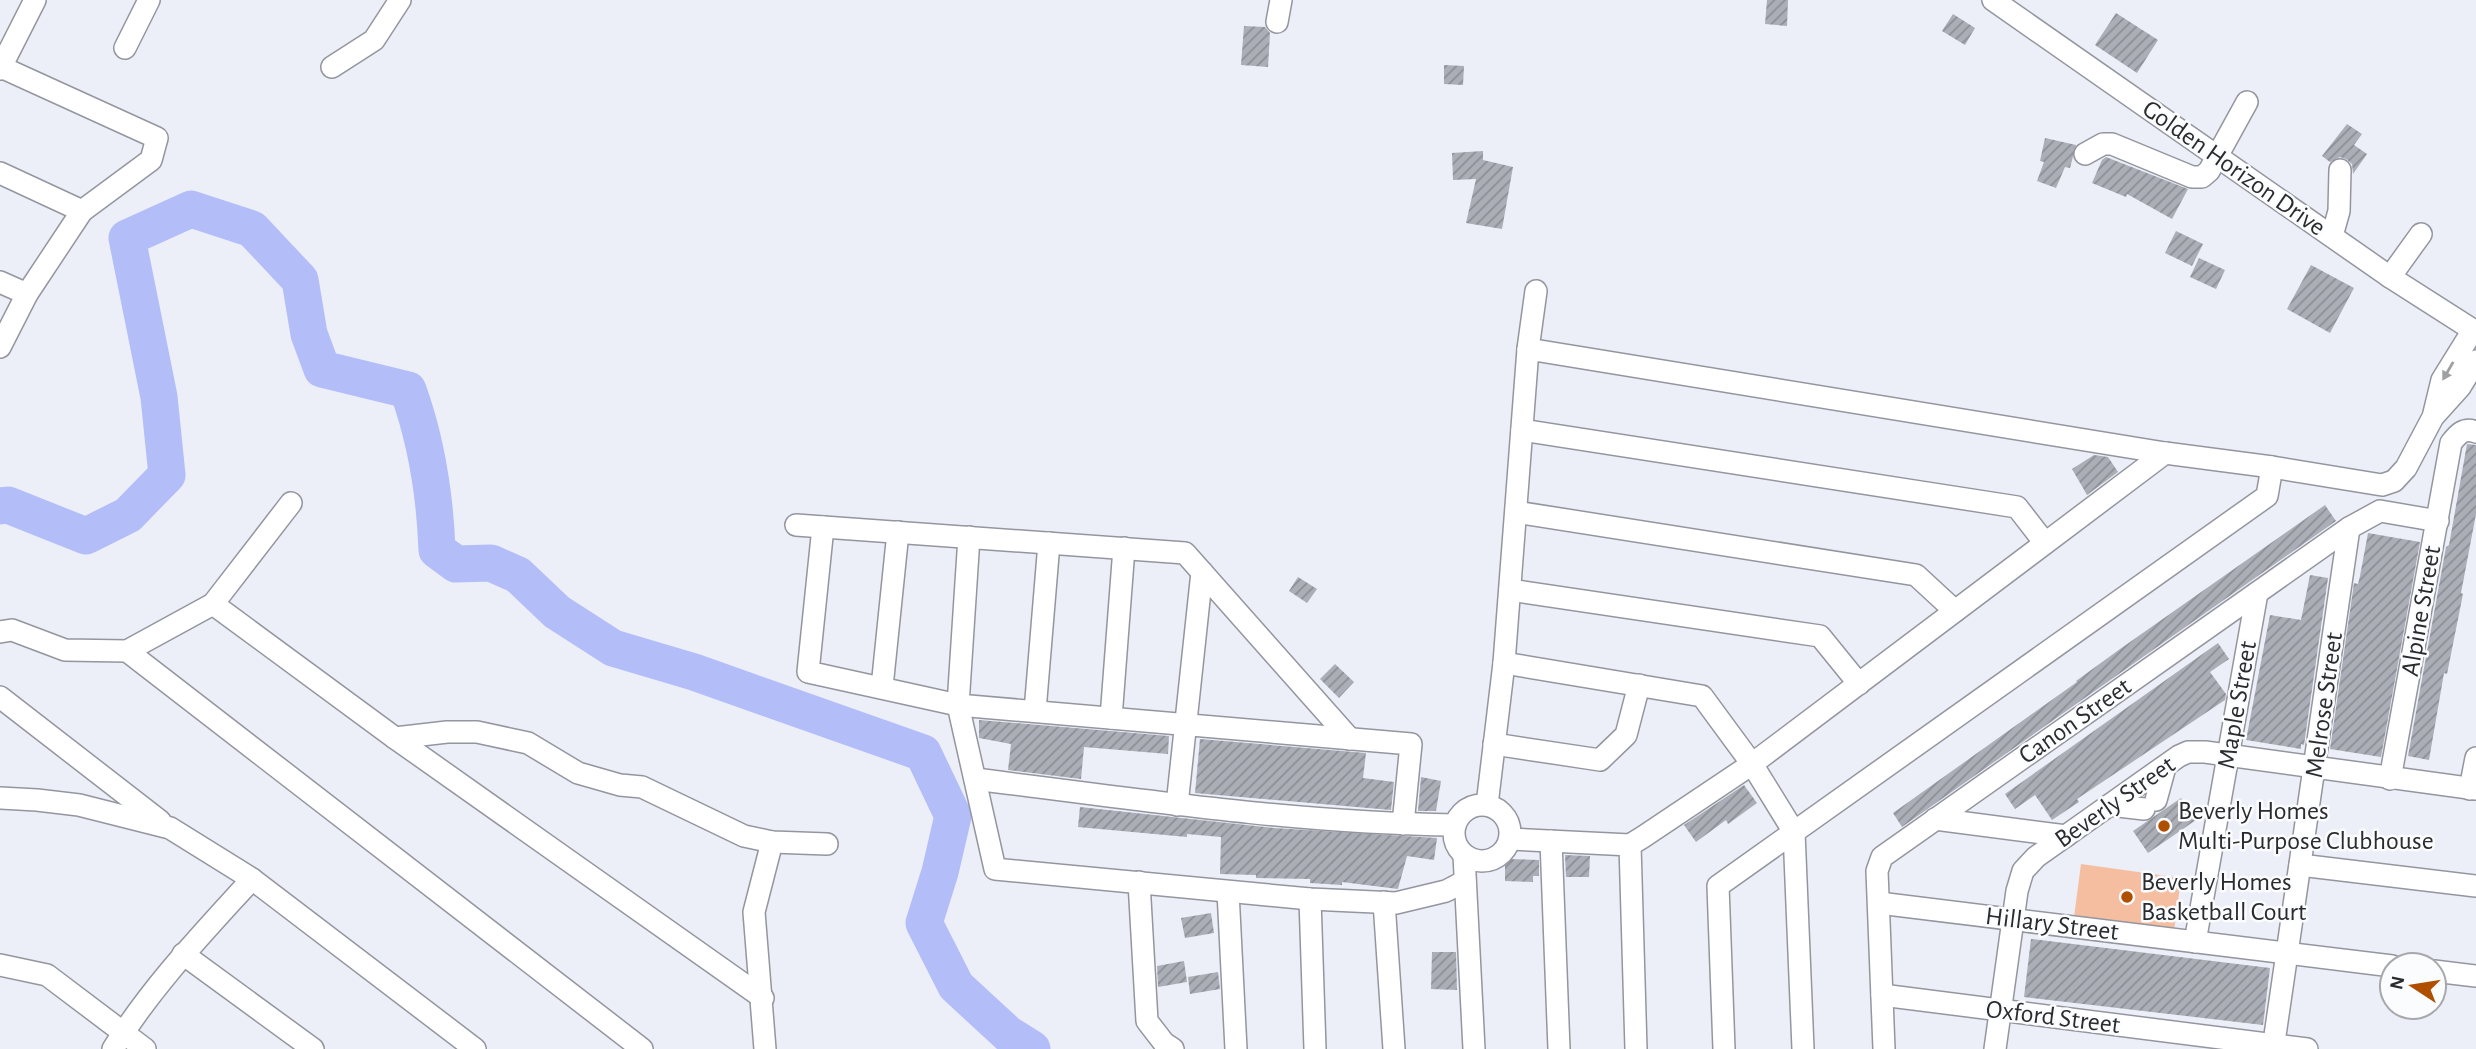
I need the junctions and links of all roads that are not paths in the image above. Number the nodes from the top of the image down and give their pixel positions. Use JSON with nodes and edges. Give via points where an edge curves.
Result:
{"nodes":[{"id":1,"x":35,"y":0,"type":"edge"},
{"id":2,"x":149,"y":0,"type":"edge"},
{"id":3,"x":400,"y":0,"type":"edge"},
{"id":4,"x":1281,"y":0,"type":"edge"},
{"id":5,"x":1993,"y":0,"type":"edge"},
{"id":6,"x":1277,"y":22,"type":"dead end"},
{"id":7,"x":125,"y":48,"type":"dead end"},
{"id":8,"x":332,"y":67,"type":"dead end"},
{"id":9,"x":0,"y":68,"type":"edge"},
{"id":10,"x":2247,"y":102,"type":"dead end"},
{"id":11,"x":2085,"y":154,"type":"dead end"},
{"id":12,"x":2218,"y":156,"type":"junction"},
{"id":13,"x":2340,"y":170,"type":"dead end"},
{"id":14,"x":0,"y":173,"type":"edge"},
{"id":15,"x":82,"y":211,"type":"junction"},
{"id":16,"x":2421,"y":234,"type":"dead end"},
{"id":17,"x":2332,"y":236,"type":"junction"},
{"id":18,"x":2390,"y":277,"type":"junction"},
{"id":19,"x":0,"y":282,"type":"edge"},
{"id":20,"x":1536,"y":291,"type":"dead end"},
{"id":21,"x":27,"y":294,"type":"junction"},
{"id":22,"x":2474,"y":331,"type":"edge"},
{"id":23,"x":0,"y":347,"type":"edge"},
{"id":24,"x":1528,"y":349,"type":"junction"},
{"id":25,"x":2476,"y":361,"type":"edge"},
{"id":26,"x":2433,"y":417,"type":"junction"},
{"id":27,"x":1522,"y":430,"type":"junction"},
{"id":28,"x":2476,"y":432,"type":"edge"},
{"id":29,"x":2165,"y":453,"type":"junction"},
{"id":30,"x":2272,"y":467,"type":"junction"},
{"id":31,"x":291,"y":503,"type":"dead end"},
{"id":32,"x":1516,"y":512,"type":"junction"},
{"id":33,"x":2438,"y":521,"type":"junction"},
{"id":34,"x":796,"y":525,"type":"dead end"},
{"id":35,"x":823,"y":527,"type":"junction"},
{"id":36,"x":2349,"y":528,"type":"junction"},
{"id":37,"x":898,"y":532,"type":"junction"},
{"id":38,"x":969,"y":537,"type":"junction"},
{"id":39,"x":1049,"y":543,"type":"junction"},
{"id":40,"x":2045,"y":543,"type":"junction"},
{"id":41,"x":1124,"y":548,"type":"junction"},
{"id":42,"x":1202,"y":572,"type":"junction"},
{"id":43,"x":1510,"y":590,"type":"junction"},
{"id":44,"x":2257,"y":593,"type":"junction"},
{"id":45,"x":212,"y":604,"type":"junction"},
{"id":46,"x":1955,"y":611,"type":"junction"},
{"id":47,"x":0,"y":632,"type":"edge"},
{"id":48,"x":127,"y":651,"type":"junction"},
{"id":49,"x":1504,"y":663,"type":"junction"},
{"id":50,"x":1858,"y":684,"type":"junction"},
{"id":51,"x":1639,"y":685,"type":"junction"},
{"id":52,"x":882,"y":687,"type":"junction"},
{"id":53,"x":0,"y":697,"type":"edge"},
{"id":54,"x":958,"y":705,"type":"junction"},
{"id":55,"x":1035,"y":711,"type":"junction"},
{"id":56,"x":1111,"y":718,"type":"junction"},
{"id":57,"x":1185,"y":724,"type":"junction"},
{"id":58,"x":395,"y":738,"type":"junction"},
{"id":59,"x":1350,"y":739,"type":"junction"},
{"id":60,"x":1494,"y":744,"type":"junction"},
{"id":61,"x":2228,"y":756,"type":"junction"},
{"id":62,"x":2476,"y":758,"type":"edge"},
{"id":63,"x":1752,"y":764,"type":"junction"},
{"id":64,"x":2165,"y":767,"type":"junction"},
{"id":65,"x":2315,"y":768,"type":"junction"},
{"id":66,"x":975,"y":779,"type":"junction"},
{"id":67,"x":2390,"y":779,"type":"junction"},
{"id":68,"x":2473,"y":789,"type":"edge"},
{"id":69,"x":0,"y":799,"type":"edge"},
{"id":70,"x":1177,"y":804,"type":"junction"},
{"id":71,"x":1487,"y":805,"type":"junction"},
{"id":72,"x":2110,"y":805,"type":"junction"},
{"id":73,"x":1935,"y":819,"type":"junction"},
{"id":74,"x":1403,"y":824,"type":"junction"},
{"id":75,"x":1455,"y":825,"type":"junction"},
{"id":76,"x":170,"y":828,"type":"junction"},
{"id":77,"x":1794,"y":832,"type":"junction"},
{"id":78,"x":2066,"y":836,"type":"junction"},
{"id":79,"x":1510,"y":839,"type":"junction"},
{"id":80,"x":1551,"y":841,"type":"junction"},
{"id":81,"x":772,"y":842,"type":"junction"},
{"id":82,"x":827,"y":844,"type":"dead end"},
{"id":83,"x":1630,"y":845,"type":"junction"},
{"id":84,"x":1464,"y":855,"type":"junction"},
{"id":85,"x":2300,"y":865,"type":"junction"},
{"id":86,"x":252,"y":880,"type":"junction"},
{"id":87,"x":1139,"y":881,"type":"junction"},
{"id":88,"x":1465,"y":881,"type":"junction"},
{"id":89,"x":2476,"y":886,"type":"edge"},
{"id":90,"x":1228,"y":892,"type":"junction"},
{"id":91,"x":1310,"y":900,"type":"junction"},
{"id":92,"x":1384,"y":902,"type":"junction"},
{"id":93,"x":1879,"y":903,"type":"junction"},
{"id":94,"x":2013,"y":919,"type":"junction"},
{"id":95,"x":2195,"y":942,"type":"junction"},
{"id":96,"x":2287,"y":953,"type":"junction"},
{"id":97,"x":183,"y":954,"type":"junction"},
{"id":98,"x":2378,"y":964,"type":"edge"},
{"id":99,"x":0,"y":965,"type":"edge"},
{"id":100,"x":2448,"y":973,"type":"edge"},
{"id":101,"x":2476,"y":976,"type":"edge"},
{"id":102,"x":1882,"y":995,"type":"junction"},
{"id":103,"x":762,"y":999,"type":"junction"},
{"id":104,"x":2001,"y":1010,"type":"junction"},
{"id":105,"x":118,"y":1041,"type":"edge"},
{"id":106,"x":2274,"y":1047,"type":"edge"},
{"id":107,"x":145,"y":1049,"type":"edge"},
{"id":108,"x":313,"y":1049,"type":"edge"},
{"id":109,"x":475,"y":1049,"type":"edge"},
{"id":110,"x":642,"y":1049,"type":"edge"},
{"id":111,"x":765,"y":1049,"type":"edge"},
{"id":112,"x":1173,"y":1049,"type":"edge"},
{"id":113,"x":1236,"y":1049,"type":"edge"},
{"id":114,"x":1315,"y":1049,"type":"edge"},
{"id":115,"x":1394,"y":1049,"type":"edge"},
{"id":116,"x":1474,"y":1049,"type":"edge"},
{"id":117,"x":1559,"y":1049,"type":"edge"},
{"id":118,"x":1636,"y":1049,"type":"edge"},
{"id":119,"x":1724,"y":1049,"type":"edge"},
{"id":120,"x":1803,"y":1049,"type":"edge"},
{"id":121,"x":1884,"y":1049,"type":"edge"},
{"id":122,"x":1995,"y":1049,"type":"edge"},
{"id":123,"x":2307,"y":1049,"type":"edge"}],
"edges":[{"from":1,"to":9,"type":"street"},
{"from":2,"to":7,"type":"street"},
{"from":3,"to":8,"type":"street","via":[[374,40]]},
{"from":4,"to":6,"type":"street"},
{"from":5,"to":12,"type":"street","name":"Golden Horizon Drive"},
{"from":9,"to":15,"type":"street","via":[[157,138],[151,160]]},
{"from":10,"to":12,"type":"street"},
{"from":11,"to":12,"type":"street","via":[[2112,144],[2192,177],[2209,172]]},
{"from":12,"to":17,"type":"street","name":"Golden Horizon Drive"},
{"from":13,"to":17,"type":"street","via":[[2339,211]]},
{"from":14,"to":15,"type":"street"},
{"from":15,"to":21,"type":"street"},
{"from":16,"to":18,"type":"street"},
{"from":17,"to":18,"type":"street","name":"Golden Horizon Drive"},
{"from":18,"to":22,"type":"street","name":"Golden Horizon Drive"},
{"from":19,"to":21,"type":"street"},
{"from":20,"to":24,"type":"street"},
{"from":21,"to":23,"type":"street"},
{"from":22,"to":26,"type":"street","one_way":true,"via":[[2442,380]]},
{"from":24,"to":27,"type":"street"},
{"from":24,"to":29,"type":"street"},
{"from":25,"to":26,"type":"street"},
{"from":26,"to":30,"type":"street","via":[[2406,468],[2394,481],[2382,485]]},
{"from":27,"to":32,"type":"street"},
{"from":27,"to":40,"type":"street","via":[[2017,507]]},
{"from":28,"to":33,"type":"street","name":"Alpine Street","via":[[2464,430],[2451,443]]},
{"from":29,"to":30,"type":"street"},
{"from":29,"to":40,"type":"street"},
{"from":30,"to":77,"type":"street","via":[[2267,496]]},
{"from":31,"to":45,"type":"street"},
{"from":32,"to":43,"type":"street"},
{"from":32,"to":46,"type":"street","via":[[1916,575]]},
{"from":33,"to":36,"type":"street","name":"Canon Street","via":[[2380,511]]},
{"from":33,"to":67,"type":"street","name":"Alpine Street"},
{"from":34,"to":35,"type":"street"},
{"from":35,"to":37,"type":"street"},
{"from":35,"to":52,"type":"street","via":[[808,672]]},
{"from":36,"to":44,"type":"street","name":"Canon Street"},
{"from":36,"to":65,"type":"street","name":"Melrose Street"},
{"from":37,"to":38,"type":"street"},
{"from":37,"to":52,"type":"street"},
{"from":38,"to":39,"type":"street"},
{"from":38,"to":54,"type":"street"},
{"from":39,"to":41,"type":"street"},
{"from":39,"to":55,"type":"street"},
{"from":40,"to":46,"type":"street"},
{"from":41,"to":42,"type":"street","via":[[1185,552]]},
{"from":41,"to":56,"type":"street"},
{"from":42,"to":57,"type":"street"},
{"from":42,"to":59,"type":"street"},
{"from":43,"to":49,"type":"street"},
{"from":43,"to":50,"type":"street","via":[[1820,636]]},
{"from":44,"to":61,"type":"street","name":"Maple Street"},
{"from":44,"to":73,"type":"street","name":"Canon Street"},
{"from":45,"to":48,"type":"street"},
{"from":45,"to":58,"type":"street"},
{"from":46,"to":50,"type":"street"},
{"from":47,"to":48,"type":"street","via":[[12,630],[65,650]]},
{"from":48,"to":110,"type":"street"},
{"from":49,"to":51,"type":"street"},
{"from":49,"to":60,"type":"street"},
{"from":50,"to":63,"type":"street"},
{"from":51,"to":60,"type":"street","via":[[1626,735],[1600,760]]},
{"from":51,"to":63,"type":"street","via":[[1702,696]]},
{"from":52,"to":54,"type":"street"},
{"from":53,"to":76,"type":"street"},
{"from":54,"to":55,"type":"street"},
{"from":54,"to":66,"type":"street"},
{"from":55,"to":56,"type":"street"},
{"from":56,"to":57,"type":"street"},
{"from":57,"to":59,"type":"street"},
{"from":57,"to":70,"type":"street"},
{"from":58,"to":81,"type":"street","via":[[477,732],[528,743],[578,773],[642,788],[744,836]]},
{"from":58,"to":103,"type":"street"},
{"from":59,"to":74,"type":"street","via":[[1411,744]]},
{"from":60,"to":71,"type":"street"},
{"from":61,"to":64,"type":"street","name":"Beverly Street","via":[[2188,752]]},
{"from":61,"to":65,"type":"street","name":"Beverly Street"},
{"from":61,"to":95,"type":"street","name":"Maple Street"},
{"from":62,"to":68,"type":"street"},
{"from":63,"to":77,"type":"street"},
{"from":63,"to":83,"type":"street"},
{"from":64,"to":72,"type":"street","name":"Beverly Street"},
{"from":64,"to":72,"type":"street","via":[[2150,805]]},
{"from":65,"to":67,"type":"street","name":"Beverly Street"},
{"from":65,"to":85,"type":"street","name":"Melrose Street"},
{"from":66,"to":70,"type":"street"},
{"from":66,"to":87,"type":"street","via":[[995,869]]},
{"from":67,"to":68,"type":"street","name":"Beverly Street"},
{"from":69,"to":76,"type":"street","via":[[79,805]]},
{"from":70,"to":74,"type":"street"},
{"from":71,"to":75,"type":"street","via":[[1471,807]]},
{"from":71,"to":79,"type":"street","via":[[1503,814]]},
{"from":72,"to":78,"type":"street","name":"Beverly Street"},
{"from":73,"to":78,"type":"street"},
{"from":73,"to":93,"type":"street","name":"Canon Street","via":[[1882,858],[1877,871]]},
{"from":74,"to":75,"type":"street"},
{"from":75,"to":84,"type":"street","via":[[1455,841]]},
{"from":76,"to":86,"type":"street"},
{"from":77,"to":119,"type":"street","via":[[1717,886]]},
{"from":77,"to":120,"type":"street"},
{"from":78,"to":94,"type":"street","name":"Beverly Street","via":[[2023,871]]},
{"from":79,"to":80,"type":"street"},
{"from":79,"to":84,"type":"street","via":[[1507,848],[1491,861]]},
{"from":80,"to":83,"type":"street"},
{"from":80,"to":117,"type":"street"},
{"from":81,"to":82,"type":"street"},
{"from":81,"to":103,"type":"street","via":[[754,912]]},
{"from":83,"to":118,"type":"street"},
{"from":84,"to":88,"type":"street"},
{"from":85,"to":89,"type":"street"},
{"from":85,"to":96,"type":"street","name":"Melrose Street"},
{"from":86,"to":97,"type":"street"},
{"from":86,"to":109,"type":"street"},
{"from":87,"to":90,"type":"street"},
{"from":87,"to":112,"type":"street","via":[[1147,1021]]},
{"from":88,"to":92,"type":"street","via":[[1446,891]]},
{"from":88,"to":116,"type":"street"},
{"from":90,"to":91,"type":"street"},
{"from":90,"to":113,"type":"street"},
{"from":91,"to":92,"type":"street"},
{"from":91,"to":114,"type":"street"},
{"from":92,"to":115,"type":"street"},
{"from":93,"to":94,"type":"street","name":"Hillary Street"},
{"from":93,"to":102,"type":"street","name":"Canon Street"},
{"from":94,"to":95,"type":"street","name":"Hillary Street"},
{"from":94,"to":104,"type":"street","name":"Beverly Street"},
{"from":95,"to":96,"type":"street","name":"Hillary Street"},
{"from":96,"to":98,"type":"street","name":"Hillary Street"},
{"from":96,"to":106,"type":"street","name":"Melrose Street"},
{"from":97,"to":105,"type":"street"},
{"from":97,"to":108,"type":"street"},
{"from":99,"to":105,"type":"street","via":[[47,975]]},
{"from":100,"to":101,"type":"street"},
{"from":102,"to":104,"type":"street","name":"Oxford Street"},
{"from":102,"to":121,"type":"street","name":"Canon Street"},
{"from":103,"to":111,"type":"street"},
{"from":104,"to":106,"type":"street","name":"Oxford Street"},
{"from":104,"to":122,"type":"street","name":"Beverly Street"},
{"from":105,"to":107,"type":"street"},
{"from":106,"to":123,"type":"street","name":"Oxford Street"}]}
